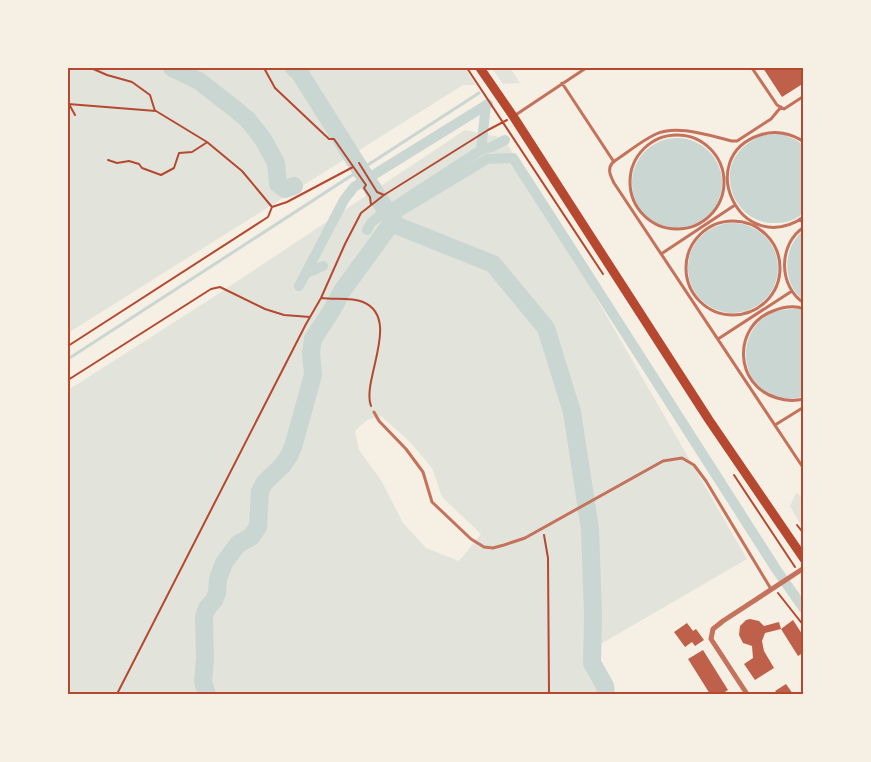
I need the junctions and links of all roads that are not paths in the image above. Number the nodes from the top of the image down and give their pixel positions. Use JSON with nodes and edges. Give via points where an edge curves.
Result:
{"nodes":[{"id":1,"x":480,"y":68,"type":"edge"},
{"id":2,"x":586,"y":68,"type":"edge"},
{"id":3,"x":752,"y":68,"type":"edge"},
{"id":4,"x":562,"y":83,"type":"junction"},
{"id":5,"x":803,"y":98,"type":"edge"},
{"id":6,"x":781,"y":107,"type":"junction"},
{"id":7,"x":513,"y":116,"type":"junction"},
{"id":8,"x":680,"y":133,"type":"junction"},
{"id":9,"x":747,"y":135,"type":"junction"},
{"id":10,"x":750,"y":139,"type":"junction"},
{"id":11,"x":804,"y":142,"type":"edge"},
{"id":12,"x":614,"y":162,"type":"junction"},
{"id":13,"x":726,"y":180,"type":"junction"},
{"id":14,"x":735,"y":205,"type":"junction"},
{"id":15,"x":637,"y":207,"type":"junction"},
{"id":16,"x":632,"y":210,"type":"junction"},
{"id":17,"x":802,"y":218,"type":"edge"},
{"id":18,"x":702,"y":222,"type":"junction"},
{"id":19,"x":754,"y":224,"type":"junction"},
{"id":20,"x":804,"y":225,"type":"edge"},
{"id":21,"x":704,"y":226,"type":"junction"},
{"id":22,"x":706,"y":230,"type":"junction"},
{"id":23,"x":661,"y":254,"type":"junction"},
{"id":24,"x":782,"y":267,"type":"junction"},
{"id":25,"x":792,"y":291,"type":"junction"},
{"id":26,"x":694,"y":294,"type":"junction"},
{"id":27,"x":690,"y":297,"type":"junction"},
{"id":28,"x":804,"y":303,"type":"edge"},
{"id":29,"x":804,"y":309,"type":"edge"},
{"id":30,"x":760,"y":310,"type":"junction"},
{"id":31,"x":764,"y":316,"type":"junction"},
{"id":32,"x":718,"y":339,"type":"junction"},
{"id":33,"x":752,"y":381,"type":"junction"},
{"id":34,"x":748,"y":384,"type":"junction"},
{"id":35,"x":804,"y":399,"type":"edge"},
{"id":36,"x":804,"y":407,"type":"edge"},
{"id":37,"x":374,"y":412,"type":"road end"},
{"id":38,"x":775,"y":425,"type":"junction"},
{"id":39,"x":804,"y":469,"type":"edge"},
{"id":40,"x":804,"y":559,"type":"edge"},
{"id":41,"x":804,"y":568,"type":"edge"},
{"id":42,"x":774,"y":587,"type":"junction"},
{"id":43,"x":747,"y":694,"type":"edge"}],
"edges":[{"from":1,"to":7,"type":"main road"},
{"from":2,"to":4,"type":"lane"},
{"from":3,"to":6,"type":"lane"},
{"from":4,"to":7,"type":"lane"},
{"from":4,"to":12,"type":"lane"},
{"from":5,"to":6,"type":"lane","via":[[784,109]]},
{"from":6,"to":9,"type":"lane","via":[[771,119]]},
{"from":7,"to":40,"type":"main road","via":[[704,412]]},
{"from":8,"to":9,"type":"lane","via":[[732,141]]},
{"from":8,"to":12,"type":"lane","via":[[672,130],[656,134]]},
{"from":8,"to":13,"type":"lane","via":[[707,146],[718,159]]},
{"from":8,"to":15,"type":"lane","via":[[652,143],[640,153],[630,180]]},
{"from":9,"to":10,"type":"lane"},
{"from":10,"to":11,"type":"lane","via":[[777,132]]},
{"from":10,"to":13,"type":"lane","via":[[731,161]]},
{"from":12,"to":16,"type":"lane","via":[[610,166],[610,175]]},
{"from":13,"to":14,"type":"lane"},
{"from":13,"to":18,"type":"lane","via":[[718,206]]},
{"from":14,"to":19,"type":"lane"},
{"from":14,"to":21,"type":"lane"},
{"from":15,"to":16,"type":"lane"},
{"from":15,"to":18,"type":"lane","via":[[648,220],[661,227],[677,230]]},
{"from":16,"to":23,"type":"lane"},
{"from":17,"to":19,"type":"lane","via":[[781,226]]},
{"from":17,"to":20,"type":"lane"},
{"from":18,"to":21,"type":"lane"},
{"from":19,"to":22,"type":"lane","via":[[731,221]]},
{"from":19,"to":24,"type":"lane","via":[[772,241]]},
{"from":20,"to":24,"type":"lane","via":[[790,242]]},
{"from":21,"to":22,"type":"lane"},
{"from":21,"to":23,"type":"lane"},
{"from":22,"to":26,"type":"lane","via":[[692,246],[687,261],[687,277]]},
{"from":23,"to":27,"type":"lane"},
{"from":24,"to":25,"type":"lane"},
{"from":24,"to":30,"type":"lane","via":[[777,285]]},
{"from":25,"to":28,"type":"lane"},
{"from":25,"to":30,"type":"lane"},
{"from":26,"to":27,"type":"lane"},
{"from":26,"to":30,"type":"lane","via":[[714,312],[729,315]]},
{"from":27,"to":32,"type":"lane"},
{"from":29,"to":31,"type":"lane","via":[[783,307]]},
{"from":30,"to":31,"type":"lane"},
{"from":30,"to":32,"type":"lane"},
{"from":31,"to":33,"type":"lane","via":[[748,333],[743,349],[743,363]]},
{"from":32,"to":34,"type":"lane"},
{"from":33,"to":34,"type":"lane"},
{"from":33,"to":35,"type":"lane","via":[[772,397]]},
{"from":34,"to":38,"type":"lane"},
{"from":36,"to":38,"type":"lane"},
{"from":37,"to":42,"type":"lane","via":[[423,472],[432,502],[484,547],[492,548],[525,538],[663,461],[682,458],[694,466],[706,481]]},
{"from":38,"to":39,"type":"lane"},
{"from":41,"to":42,"type":"street"},
{"from":42,"to":43,"type":"street","via":[[713,629],[711,639]]}]}
